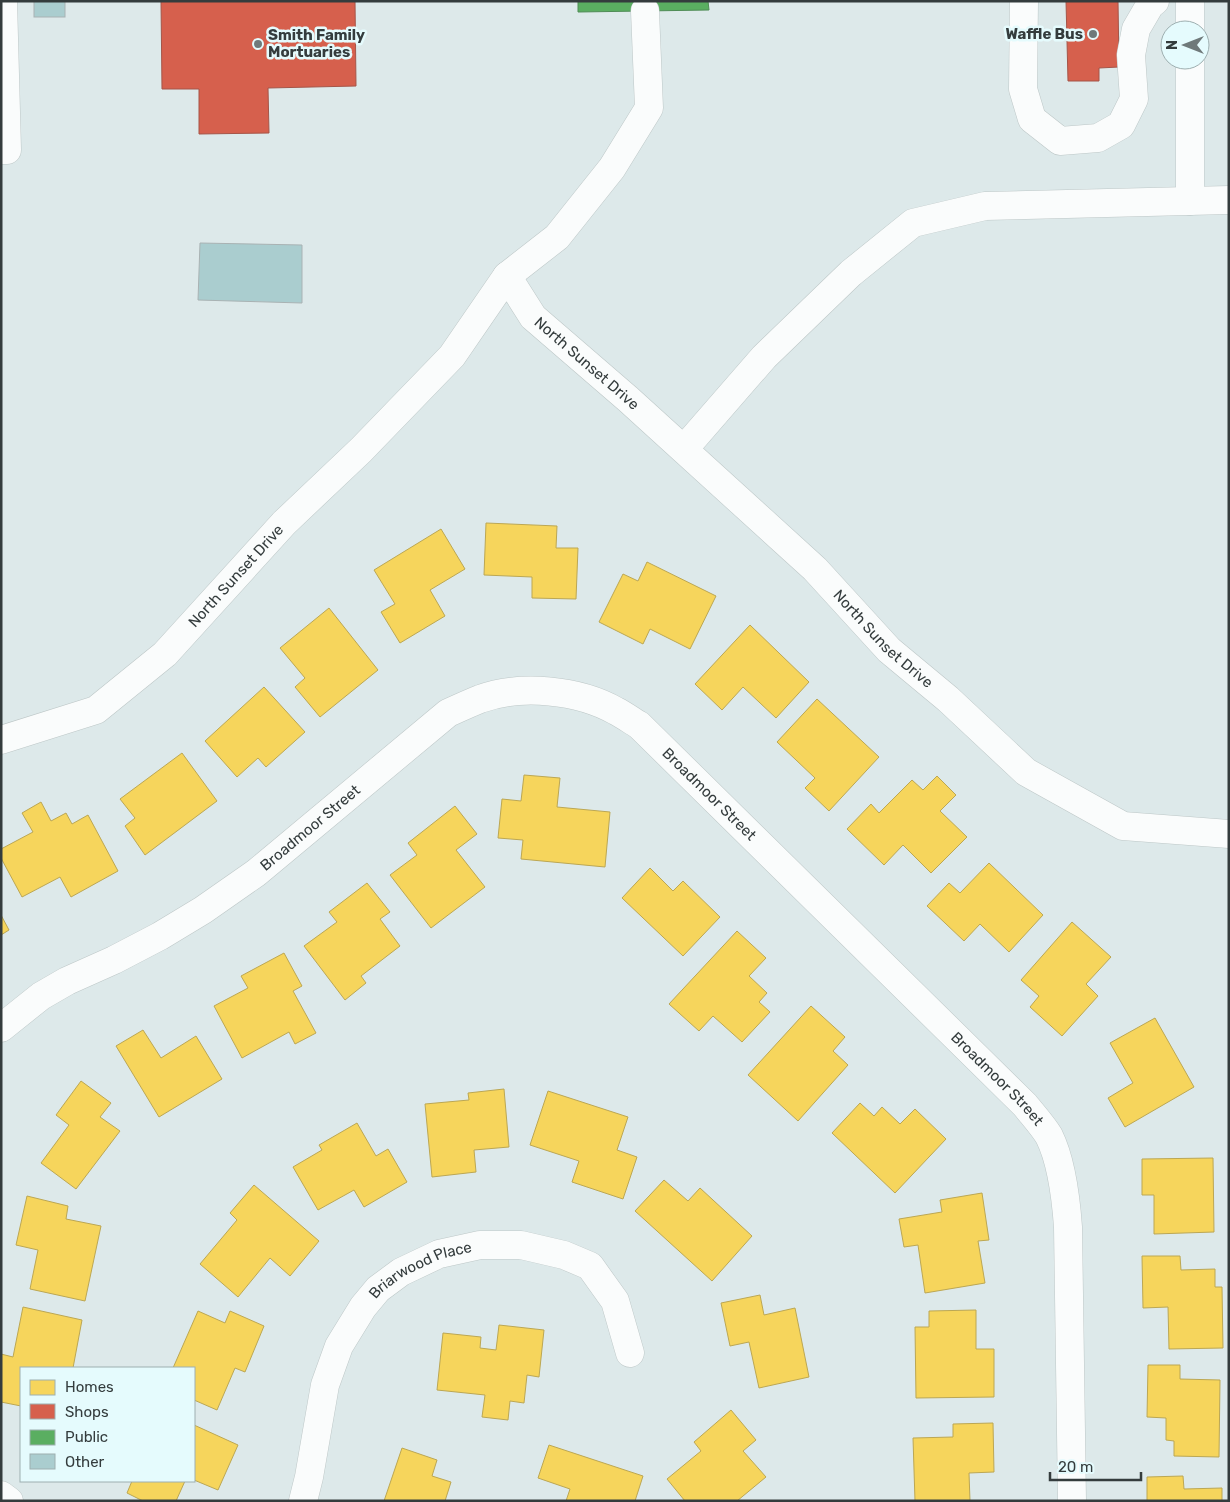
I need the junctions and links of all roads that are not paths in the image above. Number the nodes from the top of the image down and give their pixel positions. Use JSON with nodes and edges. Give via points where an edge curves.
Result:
{"nodes":[{"id":1,"x":1024,"y":1,"type":"edge"},
{"id":2,"x":1156,"y":1,"type":"edge"},
{"id":3,"x":1190,"y":1,"type":"edge"},
{"id":4,"x":645,"y":11,"type":"dead end"},
{"id":5,"x":3,"y":14,"type":"edge"},
{"id":6,"x":1190,"y":20,"type":"edge"},
{"id":7,"x":1190,"y":70,"type":"edge"},
{"id":8,"x":1,"y":150,"type":"edge"},
{"id":9,"x":1229,"y":200,"type":"edge"},
{"id":10,"x":1190,"y":201,"type":"junction"},
{"id":11,"x":507,"y":276,"type":"junction"},
{"id":12,"x":684,"y":449,"type":"junction"},
{"id":13,"x":1,"y":740,"type":"edge"},
{"id":14,"x":1229,"y":834,"type":"edge"},
{"id":15,"x":1,"y":1028,"type":"edge"},
{"id":16,"x":630,"y":1354,"type":"dead end"},
{"id":17,"x":1,"y":1495,"type":"edge"},
{"id":18,"x":9,"y":1501,"type":"edge"},
{"id":19,"x":302,"y":1501,"type":"edge"},
{"id":20,"x":1072,"y":1501,"type":"edge"}],
"edges":[{"from":1,"to":2,"type":"street","via":[[1023,89],[1032,119],[1060,141],[1098,138],[1122,125],[1134,99],[1131,55],[1136,28]]},
{"from":3,"to":6,"type":"street"},
{"from":4,"to":11,"type":"street","via":[[649,108],[612,168],[557,237]]},
{"from":5,"to":8,"type":"street","via":[[7,150]]},
{"from":7,"to":10,"type":"street"},
{"from":9,"to":10,"type":"street"},
{"from":10,"to":12,"type":"street","via":[[985,206],[913,222],[851,273],[764,357]]},
{"from":11,"to":12,"type":"street","name":"North Sunset Drive","via":[[534,318]]},
{"from":11,"to":13,"type":"street","name":"North Sunset Drive","via":[[452,356],[361,450],[284,523],[165,654],[96,710]]},
{"from":12,"to":14,"type":"street","name":"North Sunset Drive","via":[[815,569],[889,650],[948,699],[1026,772],[1124,826]]},
{"from":15,"to":20,"type":"street","name":"Broadmoor Street","via":[[41,996],[160,936],[256,873],[448,713],[482,698],[519,691],[556,692],[615,710],[639,726],[819,902],[1025,1105],[1048,1136],[1060,1168],[1067,1207]]},
{"from":16,"to":19,"type":"street","name":"Briarwood Place","via":[[614,1300],[590,1266],[564,1255],[521,1245],[480,1245],[439,1254],[401,1272],[378,1289],[339,1346],[325,1385],[310,1477]]},
{"from":17,"to":18,"type":"street"}]}
